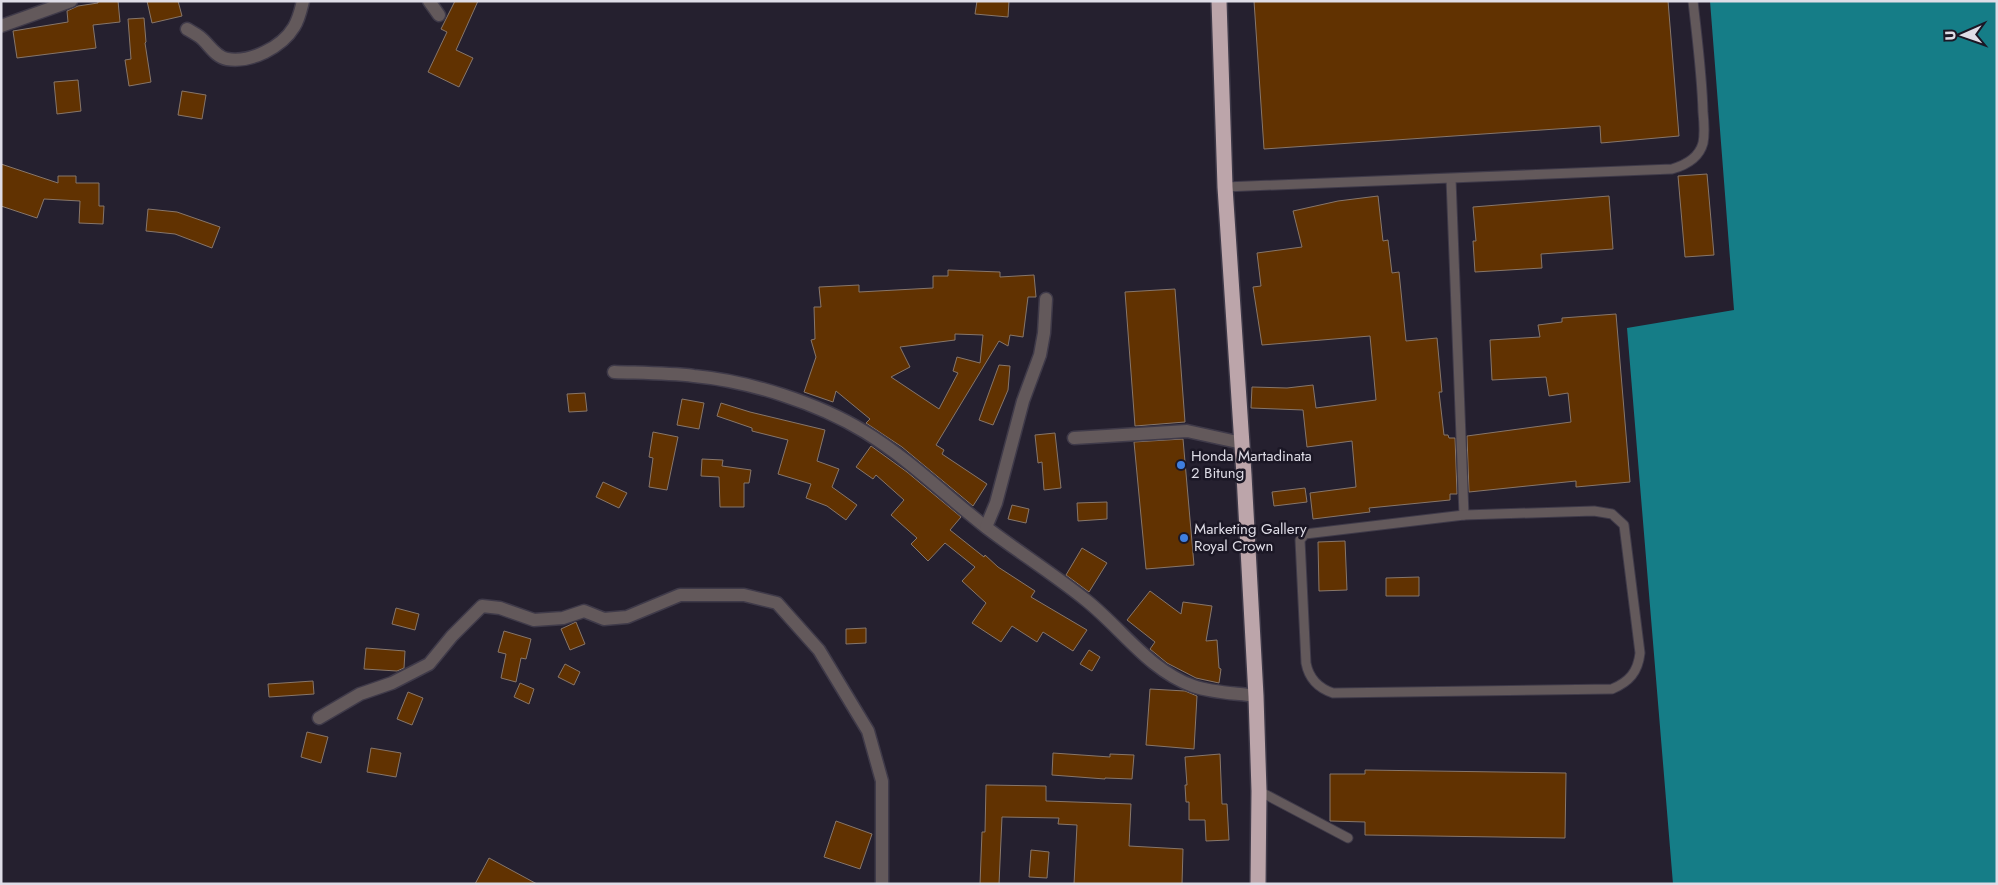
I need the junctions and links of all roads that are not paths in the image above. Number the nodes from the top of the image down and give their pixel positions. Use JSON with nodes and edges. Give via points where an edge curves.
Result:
{"nodes":[{"id":1,"x":71,"y":1,"type":"edge"},
{"id":2,"x":303,"y":1,"type":"edge"},
{"id":3,"x":429,"y":1,"type":"edge"},
{"id":4,"x":1219,"y":1,"type":"edge"},
{"id":5,"x":1693,"y":1,"type":"edge"},
{"id":6,"x":439,"y":15,"type":"dead end"},
{"id":7,"x":1,"y":26,"type":"edge"},
{"id":8,"x":187,"y":29,"type":"dead end"},
{"id":9,"x":1451,"y":179,"type":"junction"},
{"id":10,"x":1225,"y":187,"type":"junction"},
{"id":11,"x":1046,"y":299,"type":"dead end"},
{"id":12,"x":614,"y":372,"type":"dead end"},
{"id":13,"x":1074,"y":438,"type":"dead end"},
{"id":14,"x":1242,"y":443,"type":"junction"},
{"id":15,"x":1464,"y":515,"type":"junction"},
{"id":16,"x":986,"y":527,"type":"junction"},
{"id":17,"x":1256,"y":696,"type":"junction"},
{"id":18,"x":318,"y":718,"type":"dead end"},
{"id":19,"x":1259,"y":791,"type":"junction"},
{"id":20,"x":1348,"y":838,"type":"dead end"},
{"id":21,"x":882,"y":884,"type":"edge"},
{"id":22,"x":1258,"y":884,"type":"edge"}],
"edges":[{"from":1,"to":7,"type":"street"},
{"from":2,"to":8,"type":"street","via":[[296,25],[288,35],[276,46],[245,58],[226,59]]},
{"from":3,"to":6,"type":"street"},
{"from":4,"to":10,"type":"highway"},
{"from":5,"to":9,"type":"lane","via":[[1704,131],[1703,144],[1684,166]]},
{"from":9,"to":10,"type":"lane"},
{"from":9,"to":15,"type":"lane"},
{"from":10,"to":14,"type":"highway"},
{"from":11,"to":16,"type":"street","via":[[1040,355],[1015,426],[996,503]]},
{"from":12,"to":16,"type":"street","via":[[694,376],[733,382],[830,412],[913,467]]},
{"from":13,"to":14,"type":"street","via":[[1187,431]]},
{"from":14,"to":17,"type":"highway"},
{"from":15,"to":15,"type":"lane","via":[[1594,511],[1612,514],[1624,525],[1640,653],[1631,677],[1612,689],[1333,693],[1322,690],[1308,673],[1306,663],[1300,540],[1305,534]]},
{"from":16,"to":17,"type":"street","via":[[1088,602],[1157,666],[1176,678],[1194,686]]},
{"from":17,"to":19,"type":"highway"},
{"from":18,"to":21,"type":"street","via":[[360,694],[392,683],[429,664],[482,606],[500,608],[534,620],[563,618],[584,611],[604,619],[627,617],[680,595],[744,595],[777,603],[819,650],[868,732],[882,781]]},
{"from":19,"to":20,"type":"lane"},
{"from":19,"to":22,"type":"highway"}]}
